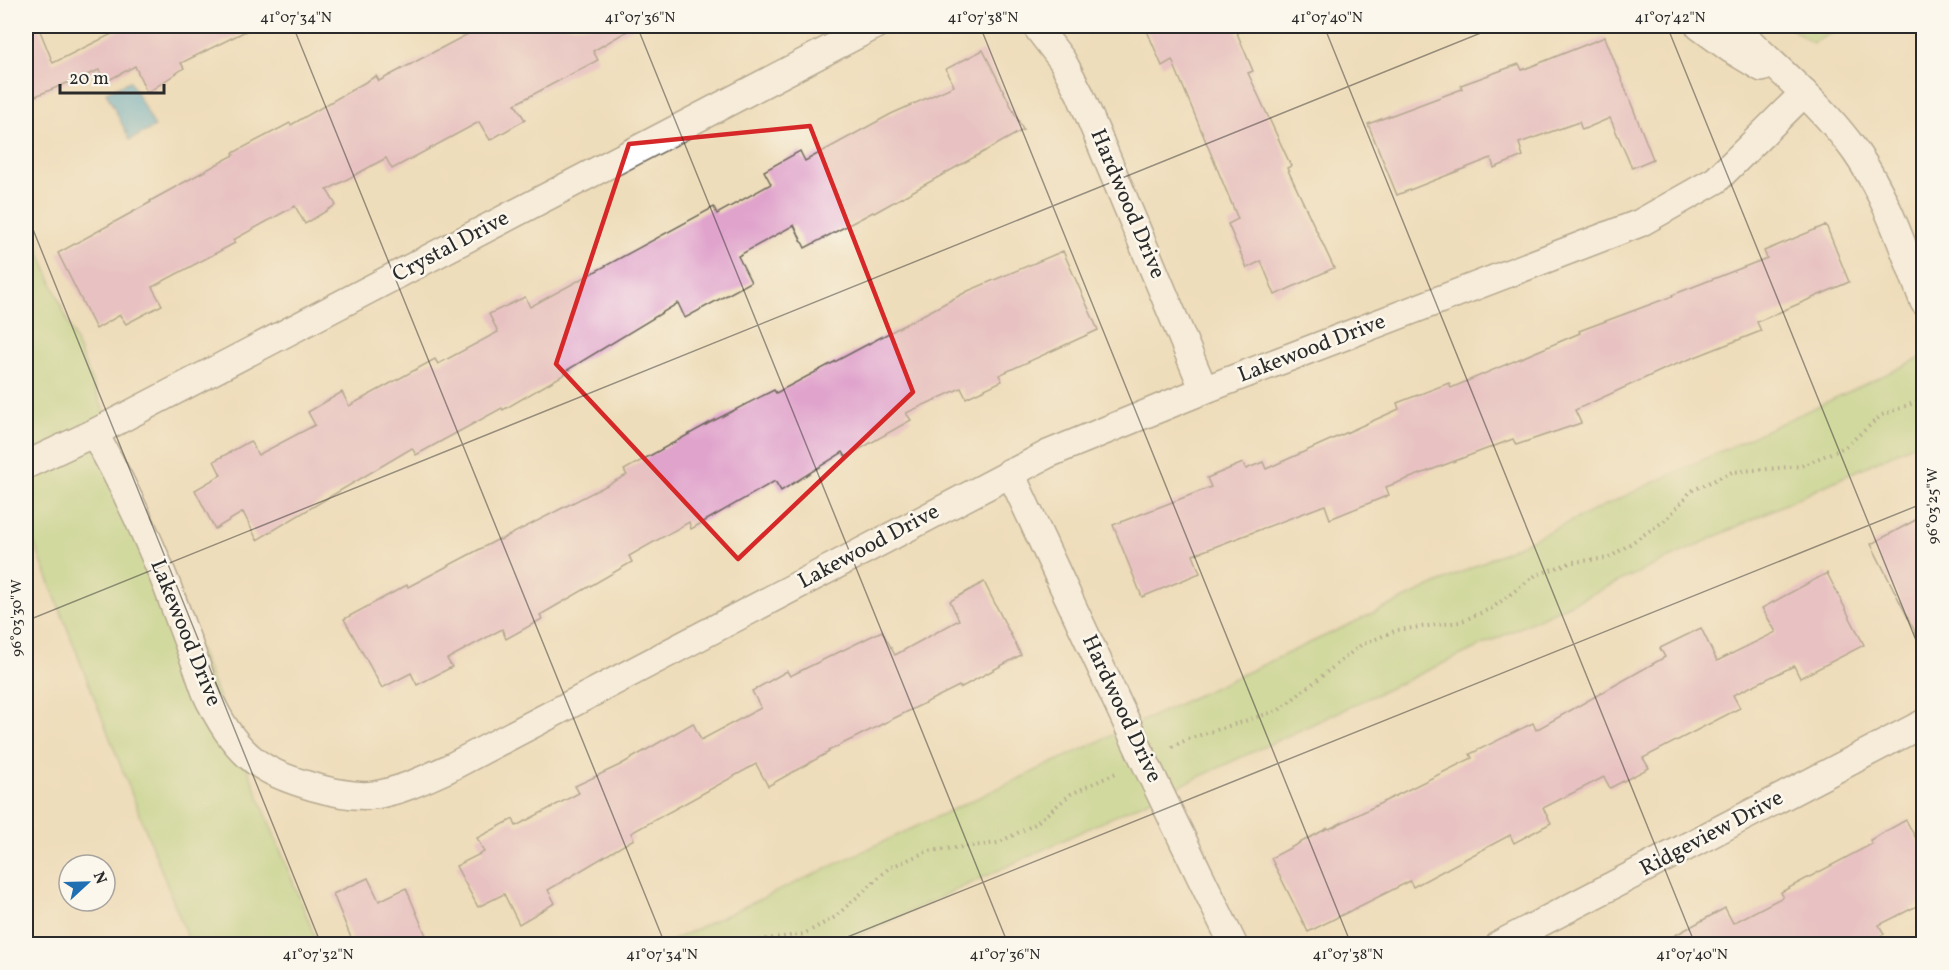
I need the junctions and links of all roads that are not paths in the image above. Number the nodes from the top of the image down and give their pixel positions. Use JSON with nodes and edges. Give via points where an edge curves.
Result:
{"nodes":[{"id":1,"x":874,"y":26,"type":"edge"},
{"id":2,"x":1036,"y":26,"type":"edge"},
{"id":3,"x":1699,"y":26,"type":"edge"},
{"id":4,"x":1734,"y":26,"type":"edge"},
{"id":5,"x":1804,"y":93,"type":"junction"},
{"id":6,"x":1923,"y":302,"type":"edge"},
{"id":7,"x":1204,"y":390,"type":"junction"},
{"id":8,"x":94,"y":433,"type":"junction"},
{"id":9,"x":26,"y":465,"type":"edge"},
{"id":10,"x":1010,"y":472,"type":"junction"},
{"id":11,"x":1923,"y":723,"type":"edge"},
{"id":12,"x":1233,"y":945,"type":"edge"},
{"id":13,"x":1500,"y":945,"type":"edge"}],
"edges":[{"from":1,"to":8,"type":"street","name":"Crystal Drive"},
{"from":2,"to":7,"type":"street","name":"Hardwood Drive","via":[[1062,60],[1080,93]]},
{"from":3,"to":5,"type":"street"},
{"from":4,"to":5,"type":"street"},
{"from":5,"to":6,"type":"street","via":[[1850,144],[1875,185]]},
{"from":5,"to":7,"type":"street","name":"Lakewood Drive","via":[[1716,180],[1640,223]]},
{"from":7,"to":10,"type":"street","name":"Lakewood Drive"},
{"from":8,"to":9,"type":"street","name":"Crystal Drive"},
{"from":8,"to":10,"type":"street","name":"Lakewood Drive","via":[[140,523],[211,704],[235,743],[258,764],[313,787],[342,794],[372,795],[408,786],[447,769]]},
{"from":10,"to":12,"type":"street","name":"Hardwood Drive"},
{"from":11,"to":13,"type":"street","name":"Ridgeview Drive"}]}
